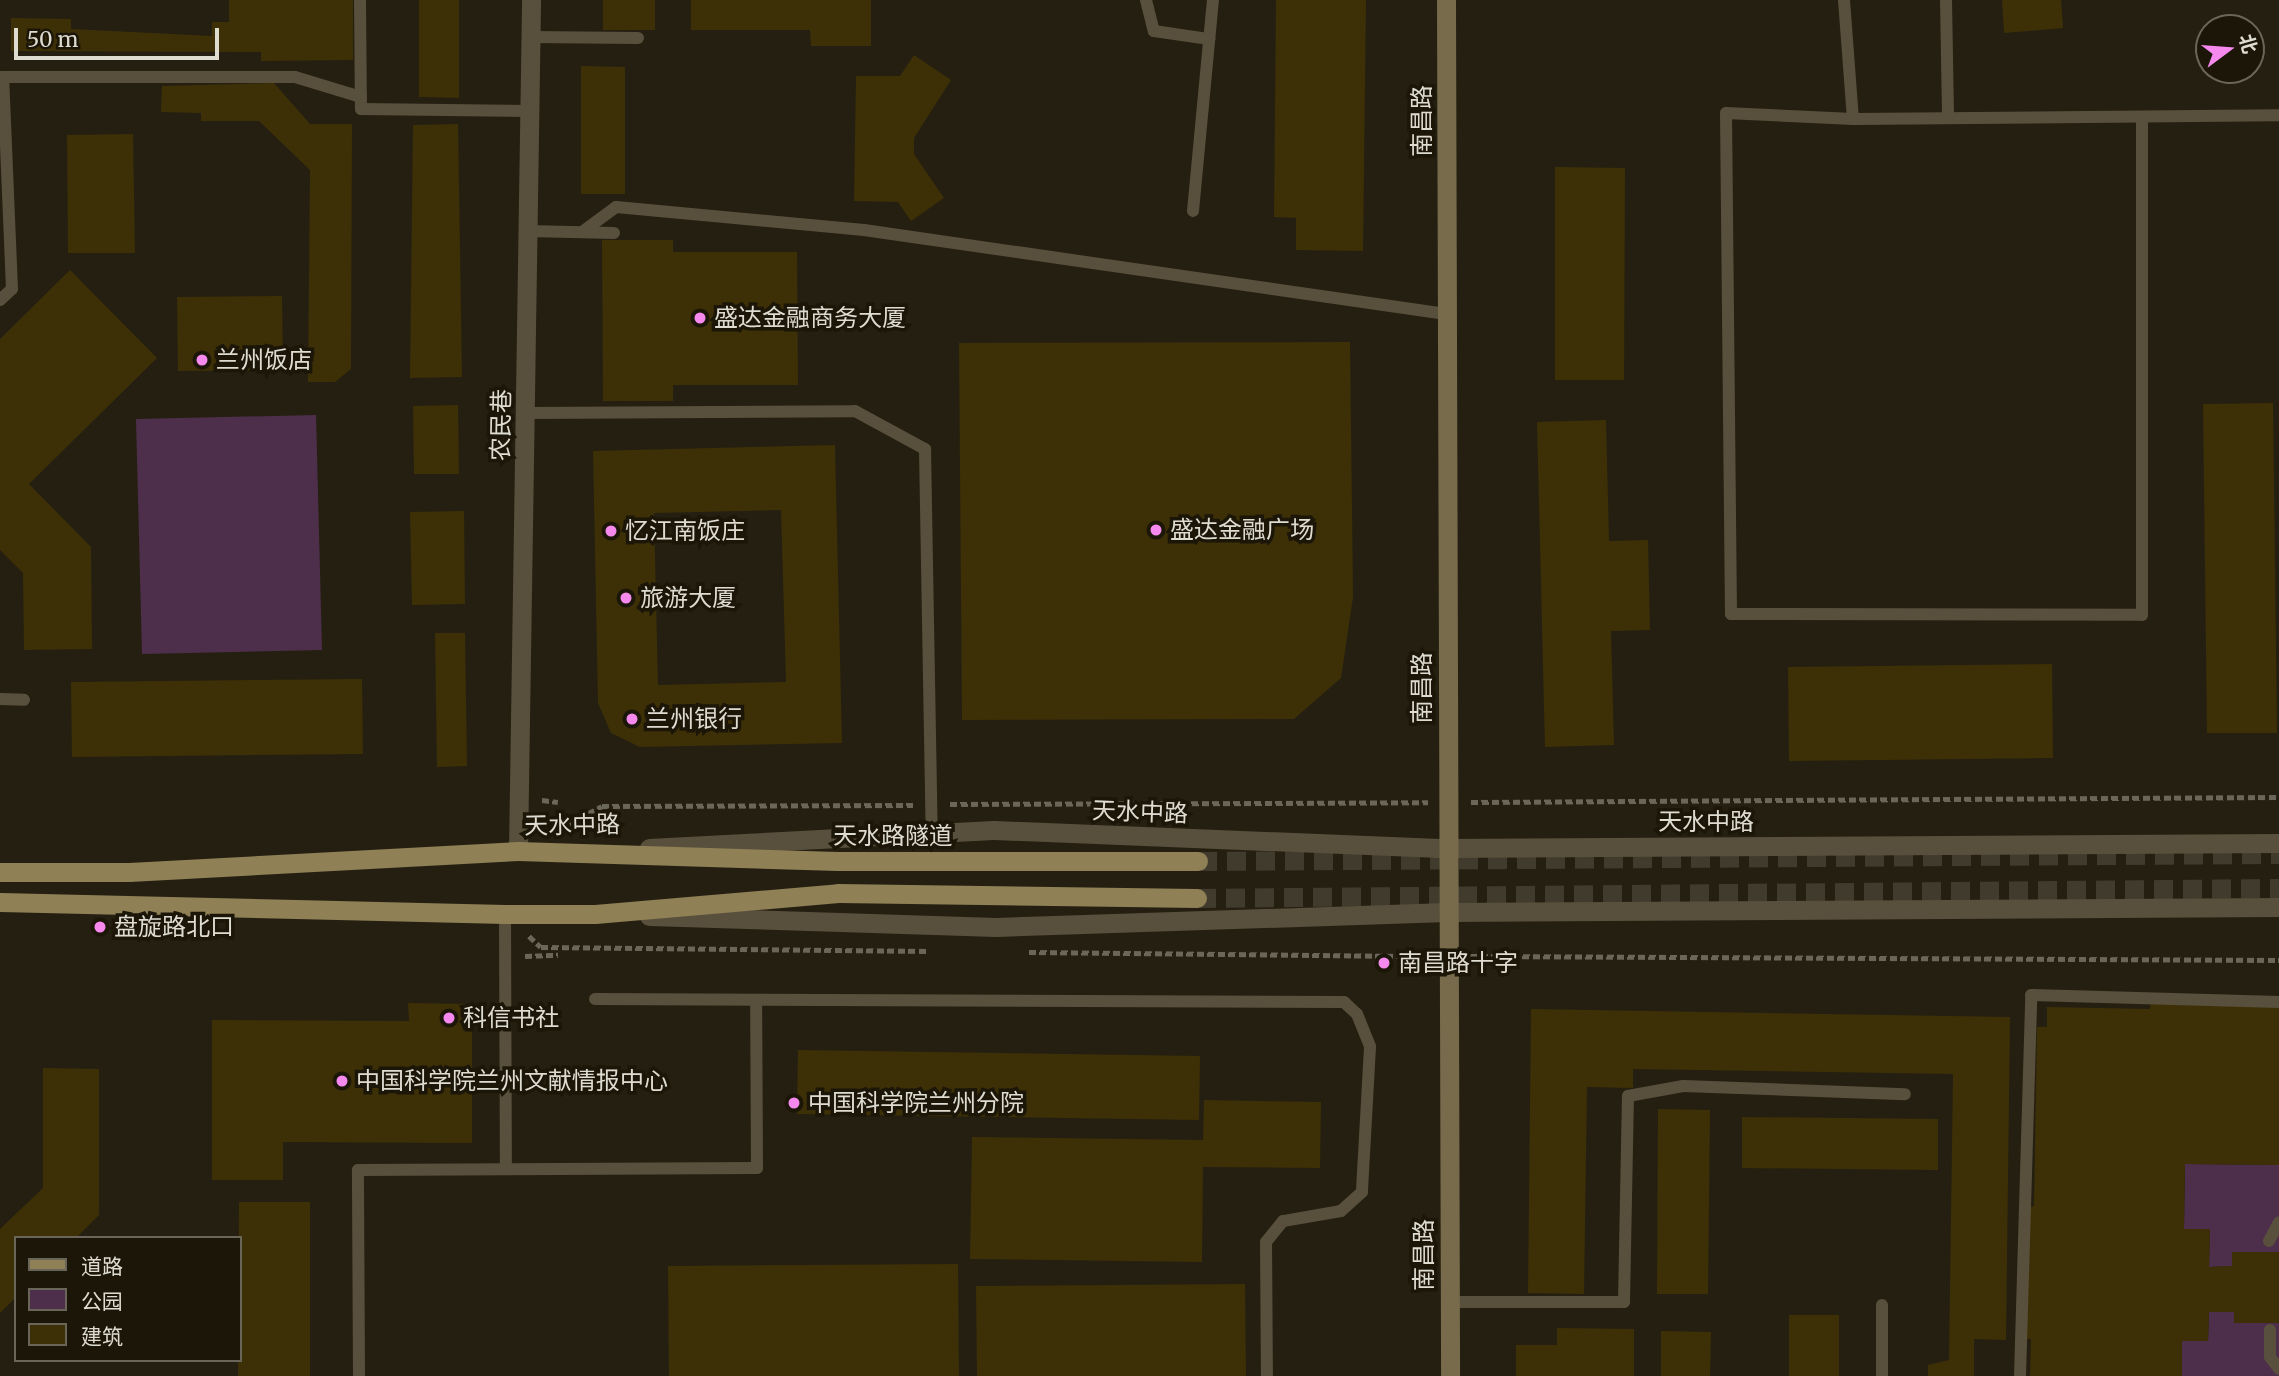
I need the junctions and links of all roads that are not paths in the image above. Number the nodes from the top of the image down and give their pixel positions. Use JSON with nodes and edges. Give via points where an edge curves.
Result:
{"nodes":[{"id":1,"x":360,"y":0,"type":"edge"},
{"id":2,"x":531,"y":0,"type":"edge"},
{"id":3,"x":1146,"y":0,"type":"edge"},
{"id":4,"x":1213,"y":0,"type":"edge"},
{"id":5,"x":1446,"y":0,"type":"edge"},
{"id":6,"x":1844,"y":0,"type":"edge"},
{"id":7,"x":1946,"y":0,"type":"edge"},
{"id":8,"x":530,"y":37,"type":"junction"},
{"id":9,"x":638,"y":38,"type":"dead end"},
{"id":10,"x":1209,"y":39,"type":"junction"},
{"id":11,"x":2,"y":77,"type":"edge"},
{"id":12,"x":361,"y":97,"type":"junction"},
{"id":13,"x":529,"y":111,"type":"junction"},
{"id":14,"x":2279,"y":115,"type":"edge"},
{"id":15,"x":1948,"y":116,"type":"junction"},
{"id":16,"x":2142,"y":118,"type":"junction"},
{"id":17,"x":1853,"y":119,"type":"junction"},
{"id":18,"x":1193,"y":211,"type":"dead end"},
{"id":19,"x":528,"y":231,"type":"junction"},
{"id":20,"x":582,"y":232,"type":"junction"},
{"id":21,"x":614,"y":233,"type":"dead end"},
{"id":22,"x":0,"y":300,"type":"edge"},
{"id":23,"x":1446,"y":314,"type":"junction"},
{"id":24,"x":525,"y":413,"type":"junction"},
{"id":25,"x":0,"y":699,"type":"edge"},
{"id":26,"x":24,"y":700,"type":"dead end"},
{"id":27,"x":932,"y":834,"type":"junction"},
{"id":28,"x":2279,"y":843,"type":"edge"},
{"id":29,"x":1446,"y":848,"type":"junction"},
{"id":30,"x":588,"y":850,"type":"junction"},
{"id":31,"x":518,"y":851,"type":"junction"},
{"id":32,"x":1198,"y":861,"type":"tunnel mouth"},
{"id":33,"x":0,"y":872,"type":"edge"},
{"id":34,"x":1197,"y":898,"type":"tunnel mouth"},
{"id":35,"x":0,"y":902,"type":"edge"},
{"id":36,"x":2279,"y":907,"type":"edge"},
{"id":37,"x":1447,"y":912,"type":"junction"},
{"id":38,"x":505,"y":914,"type":"junction"},
{"id":39,"x":594,"y":914,"type":"junction"},
{"id":40,"x":596,"y":999,"type":"dead end"},
{"id":41,"x":756,"y":1000,"type":"junction"},
{"id":42,"x":2279,"y":1002,"type":"edge"},
{"id":43,"x":1905,"y":1094,"type":"dead end"},
{"id":44,"x":506,"y":1170,"type":"junction"},
{"id":45,"x":2279,"y":1222,"type":"edge"},
{"id":46,"x":2269,"y":1241,"type":"dead end"},
{"id":47,"x":1449,"y":1302,"type":"junction"},
{"id":48,"x":1882,"y":1305,"type":"dead end"},
{"id":49,"x":2270,"y":1330,"type":"dead end"},
{"id":50,"x":2279,"y":1369,"type":"edge"},
{"id":51,"x":359,"y":1376,"type":"edge"},
{"id":52,"x":1267,"y":1376,"type":"edge"},
{"id":53,"x":1450,"y":1376,"type":"edge"},
{"id":54,"x":1882,"y":1376,"type":"edge"},
{"id":55,"x":2020,"y":1376,"type":"edge"}],
"edges":[{"from":1,"to":12,"type":"lane"},
{"from":2,"to":8,"type":"street","name":"农民巷"},
{"from":3,"to":10,"type":"lane","via":[[1154,31]]},
{"from":4,"to":10,"type":"lane"},
{"from":5,"to":23,"type":"main road","name":"南昌路"},
{"from":6,"to":17,"type":"lane"},
{"from":7,"to":15,"type":"lane"},
{"from":8,"to":9,"type":"lane"},
{"from":8,"to":13,"type":"street","name":"农民巷"},
{"from":10,"to":18,"type":"lane"},
{"from":11,"to":12,"type":"lane","via":[[295,77]]},
{"from":11,"to":22,"type":"lane","via":[[12,289]]},
{"from":12,"to":13,"type":"lane","via":[[361,109]]},
{"from":13,"to":19,"type":"street","name":"农民巷"},
{"from":14,"to":16,"type":"lane"},
{"from":15,"to":16,"type":"lane"},
{"from":15,"to":17,"type":"lane"},
{"from":16,"to":17,"type":"lane","via":[[2142,615],[1731,614],[1726,113]]},
{"from":19,"to":20,"type":"lane"},
{"from":19,"to":24,"type":"street","name":"农民巷"},
{"from":20,"to":21,"type":"lane"},
{"from":20,"to":23,"type":"lane","via":[[616,207],[837,227]]},
{"from":23,"to":29,"type":"main road","name":"南昌路"},
{"from":24,"to":27,"type":"lane","via":[[855,411],[925,449]]},
{"from":24,"to":31,"type":"street","name":"农民巷"},
{"from":25,"to":26,"type":"lane"},
{"from":27,"to":29,"type":"street","name":"天水中路","via":[[994,830]]},
{"from":27,"to":30,"type":"street","name":"天水中路"},
{"from":28,"to":29,"type":"street","name":"天水中路"},
{"from":29,"to":37,"type":"main road","name":"南昌路"},
{"from":30,"to":31,"type":"main road","name":"天水中路"},
{"from":30,"to":32,"type":"main road","name":"天水路隧道","via":[[838,861]]},
{"from":31,"to":33,"type":"main road","name":"天水中路"},
{"from":34,"to":39,"type":"main road","via":[[838,893]]},
{"from":35,"to":38,"type":"main road"},
{"from":36,"to":37,"type":"street"},
{"from":37,"to":39,"type":"street","via":[[996,927]]},
{"from":37,"to":47,"type":"main road","name":"南昌路"},
{"from":38,"to":39,"type":"main road"},
{"from":38,"to":44,"type":"lane"},
{"from":40,"to":41,"type":"lane"},
{"from":41,"to":44,"type":"lane","via":[[757,1168]]},
{"from":41,"to":52,"type":"lane","via":[[1344,1002],[1357,1014],[1370,1047],[1362,1192],[1341,1211],[1283,1221],[1266,1242]]},
{"from":42,"to":55,"type":"lane","via":[[2031,995]]},
{"from":43,"to":47,"type":"lane","via":[[1683,1086],[1628,1096],[1624,1302]]},
{"from":44,"to":51,"type":"lane","via":[[358,1170]]},
{"from":45,"to":46,"type":"lane"},
{"from":47,"to":53,"type":"main road","name":"南昌路"},
{"from":48,"to":54,"type":"lane"},
{"from":49,"to":50,"type":"lane","via":[[2270,1357]]}]}
